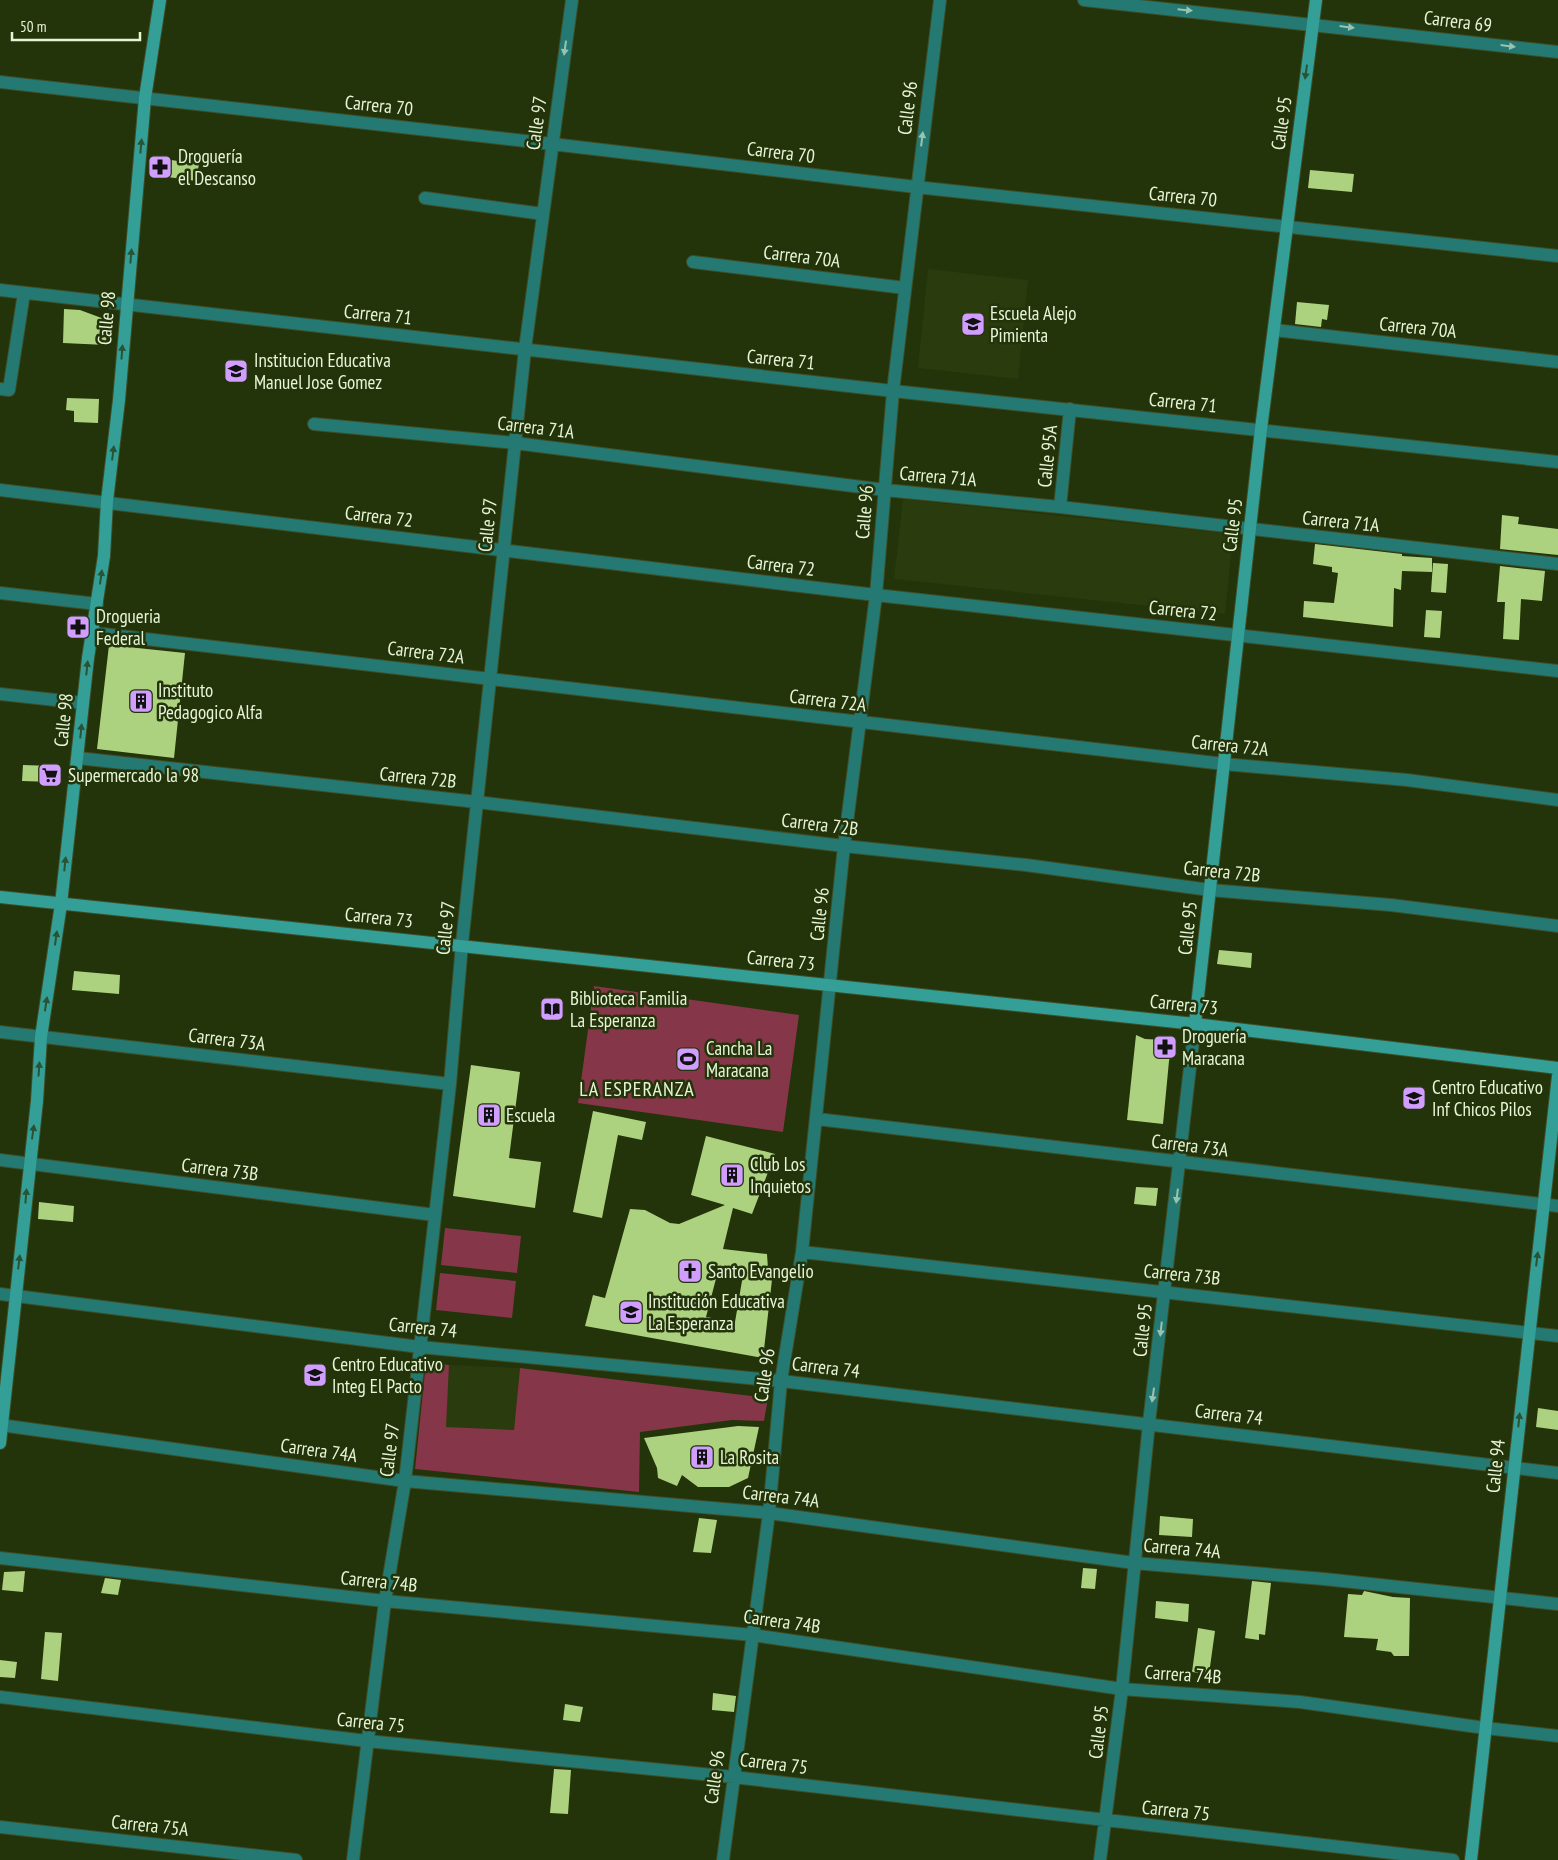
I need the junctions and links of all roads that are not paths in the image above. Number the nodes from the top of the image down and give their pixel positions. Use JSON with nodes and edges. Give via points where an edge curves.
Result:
{"nodes":[{"id":1,"x":160,"y":0,"type":"edge"},
{"id":2,"x":572,"y":0,"type":"edge"},
{"id":3,"x":940,"y":0,"type":"edge"},
{"id":4,"x":1084,"y":0,"type":"edge"},
{"id":5,"x":1316,"y":0,"type":"edge"},
{"id":6,"x":1105,"y":1,"type":"edge"},
{"id":7,"x":1313,"y":23,"type":"junction"},
{"id":8,"x":1558,"y":52,"type":"edge"},
{"id":9,"x":0,"y":82,"type":"edge"},
{"id":10,"x":145,"y":98,"type":"junction"},
{"id":11,"x":552,"y":144,"type":"junction"},
{"id":12,"x":916,"y":188,"type":"junction"},
{"id":13,"x":425,"y":198,"type":"dead end"},
{"id":14,"x":543,"y":214,"type":"junction"},
{"id":15,"x":1286,"y":225,"type":"junction"},
{"id":16,"x":1558,"y":256,"type":"edge"},
{"id":17,"x":693,"y":262,"type":"dead end"},
{"id":18,"x":905,"y":288,"type":"junction"},
{"id":19,"x":0,"y":290,"type":"edge"},
{"id":20,"x":24,"y":292,"type":"junction"},
{"id":21,"x":126,"y":304,"type":"junction"},
{"id":22,"x":1274,"y":330,"type":"junction"},
{"id":23,"x":525,"y":349,"type":"junction"},
{"id":24,"x":1558,"y":362,"type":"edge"},
{"id":25,"x":5,"y":389,"type":"edge"},
{"id":26,"x":893,"y":391,"type":"junction"},
{"id":27,"x":1070,"y":409,"type":"junction"},
{"id":28,"x":314,"y":424,"type":"dead end"},
{"id":29,"x":1261,"y":429,"type":"junction"},
{"id":30,"x":515,"y":443,"type":"junction"},
{"id":31,"x":1558,"y":462,"type":"edge"},
{"id":32,"x":0,"y":490,"type":"edge"},
{"id":33,"x":885,"y":490,"type":"junction"},
{"id":34,"x":107,"y":501,"type":"junction"},
{"id":35,"x":1060,"y":507,"type":"junction"},
{"id":36,"x":1250,"y":530,"type":"junction"},
{"id":37,"x":503,"y":550,"type":"junction"},
{"id":38,"x":1558,"y":564,"type":"edge"},
{"id":39,"x":0,"y":593,"type":"edge"},
{"id":40,"x":876,"y":596,"type":"junction"},
{"id":41,"x":97,"y":604,"type":"junction"},
{"id":42,"x":94,"y":632,"type":"junction"},
{"id":43,"x":1238,"y":635,"type":"junction"},
{"id":44,"x":1558,"y":671,"type":"edge"},
{"id":45,"x":490,"y":679,"type":"junction"},
{"id":46,"x":0,"y":694,"type":"edge"},
{"id":47,"x":83,"y":703,"type":"junction"},
{"id":48,"x":861,"y":723,"type":"junction"},
{"id":49,"x":78,"y":758,"type":"junction"},
{"id":50,"x":1224,"y":764,"type":"junction"},
{"id":51,"x":1558,"y":800,"type":"edge"},
{"id":52,"x":477,"y":802,"type":"junction"},
{"id":53,"x":844,"y":846,"type":"junction"},
{"id":54,"x":1210,"y":890,"type":"junction"},
{"id":55,"x":0,"y":897,"type":"edge"},
{"id":56,"x":61,"y":904,"type":"junction"},
{"id":57,"x":1558,"y":926,"type":"edge"},
{"id":58,"x":462,"y":944,"type":"junction"},
{"id":59,"x":830,"y":984,"type":"junction"},
{"id":60,"x":1195,"y":1024,"type":"junction"},
{"id":61,"x":0,"y":1032,"type":"edge"},
{"id":62,"x":41,"y":1037,"type":"junction"},
{"id":63,"x":1558,"y":1068,"type":"edge"},
{"id":64,"x":1558,"y":1076,"type":"edge"},
{"id":65,"x":450,"y":1084,"type":"junction"},
{"id":66,"x":817,"y":1119,"type":"junction"},
{"id":67,"x":0,"y":1160,"type":"edge"},
{"id":68,"x":28,"y":1163,"type":"junction"},
{"id":69,"x":1181,"y":1163,"type":"junction"},
{"id":70,"x":1544,"y":1205,"type":"junction"},
{"id":71,"x":1558,"y":1206,"type":"edge"},
{"id":72,"x":435,"y":1215,"type":"junction"},
{"id":73,"x":802,"y":1252,"type":"junction"},
{"id":74,"x":1166,"y":1291,"type":"junction"},
{"id":75,"x":0,"y":1294,"type":"edge"},
{"id":76,"x":15,"y":1296,"type":"junction"},
{"id":77,"x":1528,"y":1333,"type":"junction"},
{"id":78,"x":1558,"y":1336,"type":"edge"},
{"id":79,"x":420,"y":1347,"type":"junction"},
{"id":80,"x":781,"y":1381,"type":"junction"},
{"id":81,"x":1149,"y":1423,"type":"junction"},
{"id":82,"x":1,"y":1425,"type":"edge"},
{"id":83,"x":0,"y":1443,"type":"edge"},
{"id":84,"x":1513,"y":1469,"type":"junction"},
{"id":85,"x":1558,"y":1473,"type":"edge"},
{"id":86,"x":405,"y":1481,"type":"junction"},
{"id":87,"x":769,"y":1513,"type":"junction"},
{"id":88,"x":0,"y":1558,"type":"edge"},
{"id":89,"x":1134,"y":1563,"type":"junction"},
{"id":90,"x":1500,"y":1598,"type":"junction"},
{"id":91,"x":385,"y":1600,"type":"junction"},
{"id":92,"x":1558,"y":1604,"type":"edge"},
{"id":93,"x":754,"y":1635,"type":"junction"},
{"id":94,"x":1122,"y":1689,"type":"junction"},
{"id":95,"x":0,"y":1697,"type":"edge"},
{"id":96,"x":1485,"y":1728,"type":"junction"},
{"id":97,"x":1558,"y":1736,"type":"edge"},
{"id":98,"x":367,"y":1741,"type":"junction"},
{"id":99,"x":733,"y":1777,"type":"junction"},
{"id":100,"x":1106,"y":1821,"type":"junction"},
{"id":101,"x":0,"y":1827,"type":"edge"},
{"id":102,"x":296,"y":1860,"type":"edge"},
{"id":103,"x":354,"y":1860,"type":"edge"},
{"id":104,"x":722,"y":1860,"type":"edge"},
{"id":105,"x":1100,"y":1860,"type":"edge"},
{"id":106,"x":1453,"y":1860,"type":"edge"},
{"id":107,"x":1471,"y":1860,"type":"edge"}],
"edges":[{"from":1,"to":10,"type":"street","name":"Calle 98"},
{"from":2,"to":11,"type":"street","name":"Calle 97","one_way":true},
{"from":12,"to":3,"type":"street","name":"Calle 96","one_way":true},
{"from":4,"to":6,"type":"street","name":"Carrera 69"},
{"from":5,"to":7,"type":"street","name":"Calle 95"},
{"from":6,"to":7,"type":"street","name":"Carrera 69","one_way":true},
{"from":7,"to":8,"type":"street","name":"Carrera 69","one_way":true},
{"from":7,"to":15,"type":"street","name":"Calle 95","one_way":true},
{"from":9,"to":10,"type":"street","name":"Carrera 70"},
{"from":10,"to":11,"type":"street","name":"Carrera 70"},
{"from":21,"to":10,"type":"street","name":"Calle 98","one_way":true},
{"from":11,"to":12,"type":"street","name":"Carrera 70"},
{"from":11,"to":14,"type":"street","name":"Calle 97"},
{"from":12,"to":15,"type":"street","name":"Carrera 70"},
{"from":12,"to":18,"type":"street","name":"Calle 96"},
{"from":13,"to":14,"type":"street"},
{"from":14,"to":23,"type":"street","name":"Calle 97"},
{"from":15,"to":16,"type":"street","name":"Carrera 70"},
{"from":15,"to":22,"type":"street","name":"Calle 95"},
{"from":17,"to":18,"type":"street","name":"Carrera 70A"},
{"from":18,"to":26,"type":"street","name":"Calle 96"},
{"from":19,"to":20,"type":"street","name":"Carrera 71"},
{"from":20,"to":21,"type":"street","name":"Carrera 71"},
{"from":20,"to":25,"type":"street"},
{"from":21,"to":23,"type":"street","name":"Carrera 71"},
{"from":34,"to":21,"type":"street","name":"Calle 98","one_way":true},
{"from":22,"to":24,"type":"street","name":"Carrera 70A"},
{"from":22,"to":29,"type":"street","name":"Calle 95"},
{"from":23,"to":26,"type":"street","name":"Carrera 71"},
{"from":23,"to":30,"type":"street","name":"Calle 97"},
{"from":26,"to":27,"type":"street","name":"Carrera 71"},
{"from":26,"to":33,"type":"street","name":"Calle 96"},
{"from":27,"to":29,"type":"street","name":"Carrera 71"},
{"from":27,"to":35,"type":"street","name":"Calle 95A"},
{"from":28,"to":30,"type":"street","name":"Carrera 71A"},
{"from":29,"to":31,"type":"street","name":"Carrera 71"},
{"from":29,"to":36,"type":"street","name":"Calle 95"},
{"from":30,"to":33,"type":"street","name":"Carrera 71A"},
{"from":30,"to":37,"type":"street","name":"Calle 97"},
{"from":32,"to":34,"type":"street","name":"Carrera 72"},
{"from":33,"to":35,"type":"street","name":"Carrera 71A"},
{"from":33,"to":40,"type":"street","name":"Calle 96"},
{"from":34,"to":37,"type":"street","name":"Carrera 72"},
{"from":41,"to":34,"type":"street","name":"Calle 98","one_way":true},
{"from":35,"to":36,"type":"street","name":"Carrera 71A"},
{"from":36,"to":38,"type":"street","name":"Carrera 71A"},
{"from":36,"to":43,"type":"street","name":"Calle 95"},
{"from":37,"to":40,"type":"street","name":"Carrera 72"},
{"from":37,"to":45,"type":"street","name":"Calle 97"},
{"from":39,"to":41,"type":"street"},
{"from":40,"to":43,"type":"street","name":"Carrera 72"},
{"from":40,"to":48,"type":"street","name":"Calle 96"},
{"from":41,"to":42,"type":"street","name":"Calle 98"},
{"from":42,"to":45,"type":"street","name":"Carrera 72A"},
{"from":47,"to":42,"type":"street","name":"Calle 98","one_way":true},
{"from":43,"to":44,"type":"street","name":"Carrera 72"},
{"from":43,"to":50,"type":"street","name":"Calle 95"},
{"from":45,"to":48,"type":"street","name":"Carrera 72A"},
{"from":45,"to":52,"type":"street","name":"Calle 97"},
{"from":46,"to":47,"type":"street"},
{"from":49,"to":47,"type":"street","name":"Calle 98","one_way":true},
{"from":48,"to":50,"type":"street","name":"Carrera 72A"},
{"from":48,"to":53,"type":"street","name":"Calle 96"},
{"from":49,"to":52,"type":"street","name":"Carrera 72B"},
{"from":56,"to":49,"type":"street","name":"Calle 98","one_way":true},
{"from":50,"to":51,"type":"street","name":"Carrera 72A","via":[[1407,780]]},
{"from":50,"to":54,"type":"street","name":"Calle 95"},
{"from":52,"to":53,"type":"street","name":"Carrera 72B"},
{"from":52,"to":58,"type":"street","name":"Calle 97"},
{"from":53,"to":54,"type":"street","name":"Carrera 72B","via":[[1026,865]]},
{"from":53,"to":59,"type":"street","name":"Calle 96"},
{"from":54,"to":57,"type":"street","name":"Carrera 72B","via":[[1391,905]]},
{"from":54,"to":60,"type":"street","name":"Calle 95"},
{"from":55,"to":56,"type":"street","name":"Carrera 73"},
{"from":56,"to":58,"type":"street","name":"Carrera 73"},
{"from":62,"to":56,"type":"street","name":"Calle 98","one_way":true},
{"from":58,"to":59,"type":"street","name":"Carrera 73"},
{"from":58,"to":65,"type":"street","name":"Calle 97"},
{"from":59,"to":60,"type":"street","name":"Carrera 73"},
{"from":59,"to":66,"type":"street","name":"Calle 96"},
{"from":60,"to":63,"type":"street","name":"Carrera 73"},
{"from":60,"to":69,"type":"street","name":"Calle 95"},
{"from":61,"to":62,"type":"street","name":"Carrera 73A"},
{"from":62,"to":65,"type":"street","name":"Carrera 73A"},
{"from":68,"to":62,"type":"street","name":"Calle 98","one_way":true,"via":[[37,1101]]},
{"from":64,"to":70,"type":"street","name":"Calle 94"},
{"from":65,"to":72,"type":"street","name":"Calle 97"},
{"from":66,"to":69,"type":"street","name":"Carrera 73A"},
{"from":66,"to":73,"type":"street","name":"Calle 96"},
{"from":67,"to":68,"type":"street","name":"Carrera 73B"},
{"from":68,"to":72,"type":"street","name":"Carrera 73B"},
{"from":76,"to":68,"type":"street","name":"Calle 98","one_way":true},
{"from":69,"to":70,"type":"street","name":"Carrera 73A"},
{"from":69,"to":74,"type":"street","name":"Calle 95","one_way":true},
{"from":70,"to":71,"type":"street","name":"Carrera 73A"},
{"from":77,"to":70,"type":"street","name":"Calle 94","one_way":true},
{"from":72,"to":79,"type":"street","name":"Calle 97"},
{"from":73,"to":74,"type":"street","name":"Carrera 73B"},
{"from":73,"to":80,"type":"street","name":"Calle 96"},
{"from":74,"to":77,"type":"street","name":"Carrera 73B"},
{"from":74,"to":81,"type":"street","name":"Calle 95","one_way":true},
{"from":75,"to":76,"type":"street","name":"Carrera 74"},
{"from":76,"to":79,"type":"street","name":"Carrera 74"},
{"from":76,"to":82,"type":"street","name":"Calle 98"},
{"from":77,"to":78,"type":"street","name":"Carrera 73B"},
{"from":84,"to":77,"type":"street","name":"Calle 94","one_way":true},
{"from":79,"to":80,"type":"street","name":"Carrera 74"},
{"from":79,"to":86,"type":"street","name":"Calle 97"},
{"from":80,"to":81,"type":"street","name":"Carrera 74"},
{"from":80,"to":87,"type":"street","name":"Calle 96"},
{"from":81,"to":84,"type":"street","name":"Carrera 74"},
{"from":81,"to":89,"type":"street","name":"Calle 95"},
{"from":82,"to":83,"type":"street","name":"Calle 98"},
{"from":82,"to":86,"type":"street","name":"Carrera 74A"},
{"from":84,"to":85,"type":"street","name":"Carrera 74"},
{"from":84,"to":90,"type":"street","name":"Calle 94"},
{"from":86,"to":87,"type":"street","name":"Carrera 74A"},
{"from":86,"to":91,"type":"street","name":"Calle 97"},
{"from":87,"to":89,"type":"street","name":"Carrera 74A"},
{"from":87,"to":93,"type":"street","name":"Calle 96"},
{"from":88,"to":91,"type":"street","name":"Carrera 74B"},
{"from":89,"to":90,"type":"street","name":"Carrera 74A"},
{"from":89,"to":94,"type":"street","name":"Calle 95"},
{"from":90,"to":92,"type":"street","name":"Carrera 74A"},
{"from":90,"to":96,"type":"street","name":"Calle 94"},
{"from":91,"to":93,"type":"street","name":"Carrera 74B"},
{"from":91,"to":98,"type":"street","name":"Calle 97"},
{"from":93,"to":94,"type":"street","name":"Carrera 74B"},
{"from":93,"to":99,"type":"street","name":"Calle 96"},
{"from":94,"to":96,"type":"street","name":"Carrera 74B","via":[[1300,1702]]},
{"from":94,"to":100,"type":"street","name":"Calle 95"},
{"from":95,"to":98,"type":"street","name":"Carrera 75"},
{"from":96,"to":97,"type":"street","name":"Carrera 74B"},
{"from":96,"to":107,"type":"street","name":"Calle 94"},
{"from":98,"to":99,"type":"street","name":"Carrera 75"},
{"from":98,"to":103,"type":"street","name":"Calle 97"},
{"from":99,"to":100,"type":"street","name":"Carrera 75"},
{"from":99,"to":104,"type":"street","name":"Calle 96"},
{"from":100,"to":105,"type":"street","name":"Calle 95"},
{"from":100,"to":106,"type":"street","name":"Carrera 75"},
{"from":101,"to":102,"type":"street","name":"Carrera 75A"}]}
